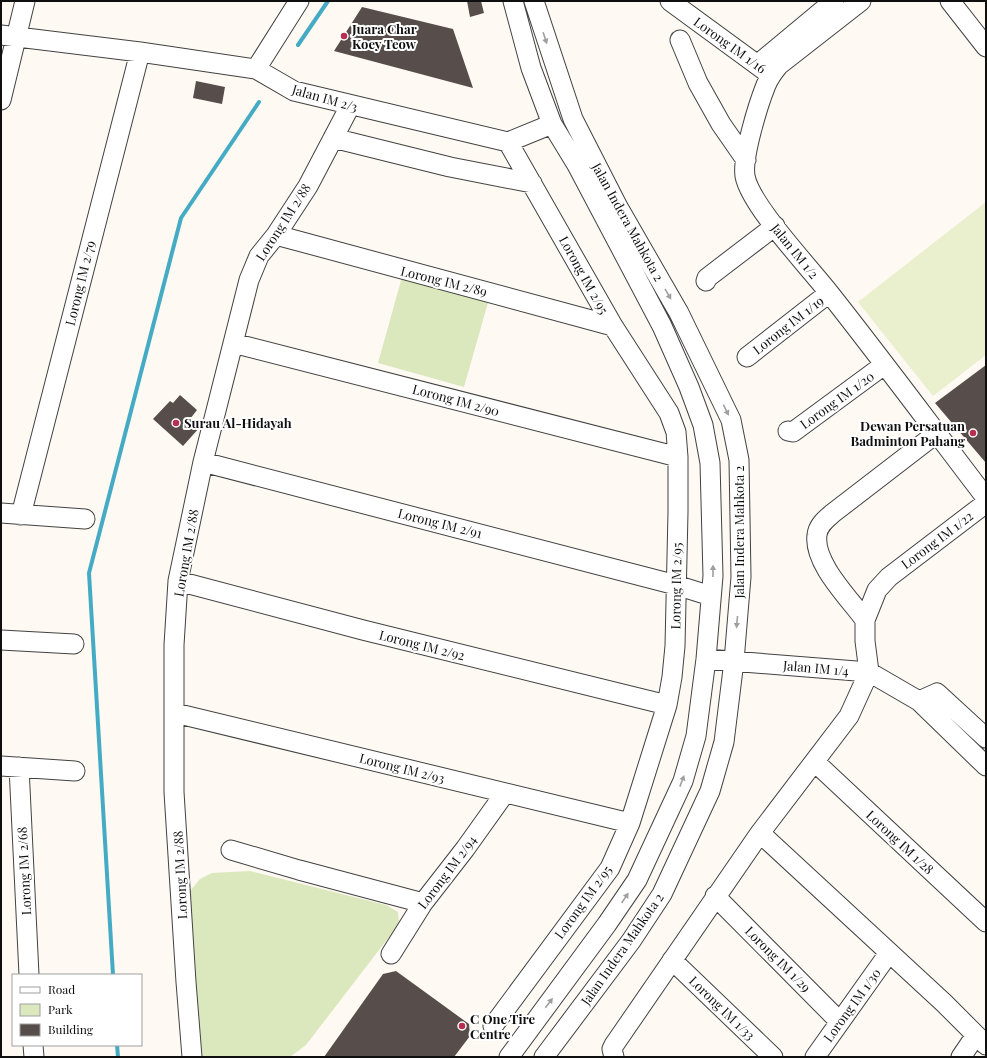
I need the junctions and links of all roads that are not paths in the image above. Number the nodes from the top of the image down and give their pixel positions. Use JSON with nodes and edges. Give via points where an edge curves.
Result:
{"nodes":[{"id":1,"x":25,"y":1,"type":"edge"},
{"id":2,"x":299,"y":1,"type":"edge"},
{"id":3,"x":513,"y":1,"type":"edge"},
{"id":4,"x":534,"y":1,"type":"edge"},
{"id":5,"x":834,"y":1,"type":"edge"},
{"id":6,"x":861,"y":1,"type":"edge"},
{"id":7,"x":950,"y":1,"type":"edge"},
{"id":8,"x":682,"y":4,"type":"edge"},
{"id":9,"x":9,"y":36,"type":"edge"},
{"id":10,"x":680,"y":40,"type":"dead end"},
{"id":11,"x":986,"y":47,"type":"edge"},
{"id":12,"x":140,"y":52,"type":"junction"},
{"id":13,"x":256,"y":69,"type":"junction"},
{"id":14,"x":764,"y":70,"type":"junction"},
{"id":15,"x":1,"y":100,"type":"edge"},
{"id":16,"x":350,"y":106,"type":"junction"},
{"id":17,"x":552,"y":124,"type":"junction"},
{"id":18,"x":333,"y":138,"type":"junction"},
{"id":19,"x":508,"y":142,"type":"junction"},
{"id":20,"x":746,"y":160,"type":"junction"},
{"id":21,"x":532,"y":183,"type":"junction"},
{"id":22,"x":775,"y":226,"type":"junction"},
{"id":23,"x":276,"y":235,"type":"junction"},
{"id":24,"x":706,"y":281,"type":"dead end"},
{"id":25,"x":829,"y":293,"type":"junction"},
{"id":26,"x":613,"y":326,"type":"junction"},
{"id":27,"x":232,"y":343,"type":"junction"},
{"id":28,"x":747,"y":357,"type":"dead end"},
{"id":29,"x":884,"y":365,"type":"junction"},
{"id":30,"x":788,"y":431,"type":"dead end"},
{"id":31,"x":937,"y":433,"type":"junction"},
{"id":32,"x":678,"y":457,"type":"junction"},
{"id":33,"x":203,"y":462,"type":"junction"},
{"id":34,"x":986,"y":498,"type":"edge"},
{"id":35,"x":986,"y":503,"type":"edge"},
{"id":36,"x":1,"y":513,"type":"edge"},
{"id":37,"x":21,"y":514,"type":"junction"},
{"id":38,"x":85,"y":519,"type":"dead end"},
{"id":39,"x":178,"y":582,"type":"junction"},
{"id":40,"x":676,"y":585,"type":"junction"},
{"id":41,"x":711,"y":596,"type":"junction"},
{"id":42,"x":866,"y":620,"type":"junction"},
{"id":43,"x":1,"y":640,"type":"edge"},
{"id":44,"x":74,"y":644,"type":"dead end"},
{"id":45,"x":706,"y":659,"type":"junction"},
{"id":46,"x":734,"y":661,"type":"junction"},
{"id":47,"x":869,"y":672,"type":"junction"},
{"id":48,"x":919,"y":701,"type":"junction"},
{"id":49,"x":668,"y":705,"type":"junction"},
{"id":50,"x":175,"y":713,"type":"junction"},
{"id":51,"x":986,"y":738,"type":"edge"},
{"id":52,"x":815,"y":762,"type":"junction"},
{"id":53,"x":986,"y":766,"type":"edge"},
{"id":54,"x":10,"y":767,"type":"edge"},
{"id":55,"x":75,"y":771,"type":"dead end"},
{"id":56,"x":505,"y":793,"type":"junction"},
{"id":57,"x":630,"y":823,"type":"junction"},
{"id":58,"x":760,"y":833,"type":"junction"},
{"id":59,"x":231,"y":850,"type":"dead end"},
{"id":60,"x":715,"y":896,"type":"junction"},
{"id":61,"x":423,"y":903,"type":"junction"},
{"id":62,"x":986,"y":922,"type":"edge"},
{"id":63,"x":889,"y":953,"type":"junction"},
{"id":64,"x":392,"y":954,"type":"dead end"},
{"id":65,"x":672,"y":960,"type":"junction"},
{"id":66,"x":29,"y":974,"type":"edge"},
{"id":67,"x":840,"y":1022,"type":"junction"},
{"id":68,"x":493,"y":1026,"type":"dead end"},
{"id":69,"x":981,"y":1040,"type":"edge"},
{"id":70,"x":33,"y":1046,"type":"edge"},
{"id":71,"x":34,"y":1057,"type":"edge"},
{"id":72,"x":192,"y":1057,"type":"edge"},
{"id":73,"x":509,"y":1057,"type":"edge"},
{"id":74,"x":544,"y":1057,"type":"edge"},
{"id":75,"x":614,"y":1057,"type":"edge"},
{"id":76,"x":773,"y":1057,"type":"edge"},
{"id":77,"x":815,"y":1057,"type":"edge"},
{"id":78,"x":961,"y":1057,"type":"edge"}],
"edges":[{"from":1,"to":9,"type":"street"},
{"from":2,"to":13,"type":"street"},
{"from":3,"to":17,"type":"street","name":"Jalan Indera Mahkota 2","via":[[531,68]]},
{"from":4,"to":46,"type":"street","name":"Jalan Indera Mahkota 2","one_way":true,"via":[[573,119],[618,207],[679,313],[731,420],[739,460],[741,577]]},
{"from":5,"to":14,"type":"street"},
{"from":6,"to":14,"type":"street","name":"Jalan IM 1/2","via":[[779,65]]},
{"from":7,"to":11,"type":"street"},
{"from":8,"to":14,"type":"street","name":"Lorong IM 1/16"},
{"from":9,"to":12,"type":"street","name":"Jalan IM 2/3"},
{"from":9,"to":15,"type":"street"},
{"from":10,"to":20,"type":"street","via":[[698,83],[721,124]]},
{"from":12,"to":13,"type":"street","name":"Jalan IM 2/3"},
{"from":12,"to":37,"type":"street","name":"Lorong IM 2/79"},
{"from":13,"to":16,"type":"street","name":"Jalan IM 2/3","via":[[294,91]]},
{"from":14,"to":20,"type":"street","name":"Jalan IM 1/2"},
{"from":16,"to":18,"type":"street","name":"Lorong IM 2/88"},
{"from":16,"to":19,"type":"street","name":"Jalan IM 2/3"},
{"from":17,"to":19,"type":"street"},
{"from":41,"to":17,"type":"street","name":"Jalan Indera Mahkota 2","one_way":true,"via":[[713,576],[710,463],[703,426],[662,326]]},
{"from":18,"to":21,"type":"street","via":[[450,167]]},
{"from":18,"to":23,"type":"street","name":"Lorong IM 2/88","via":[[308,186]]},
{"from":19,"to":21,"type":"street","name":"Lorong IM 2/95"},
{"from":20,"to":22,"type":"street","name":"Jalan IM 1/2","via":[[745,176],[749,188]]},
{"from":21,"to":26,"type":"street","name":"Lorong IM 2/95"},
{"from":22,"to":24,"type":"street"},
{"from":22,"to":25,"type":"street","name":"Jalan IM 1/2"},
{"from":23,"to":26,"type":"street","name":"Lorong IM 2/89"},
{"from":23,"to":27,"type":"street","name":"Lorong IM 2/88","via":[[259,256],[249,280]]},
{"from":25,"to":28,"type":"street","name":"Lorong IM 1/19"},
{"from":25,"to":29,"type":"street","name":"Jalan IM 1/2"},
{"from":26,"to":32,"type":"street","name":"Lorong IM 2/95","via":[[669,413],[676,432]]},
{"from":27,"to":32,"type":"street","name":"Lorong IM 2/90"},
{"from":27,"to":33,"type":"street","name":"Lorong IM 2/88"},
{"from":29,"to":30,"type":"street","name":"Lorong IM 1/20","via":[[793,432]]},
{"from":29,"to":31,"type":"street","name":"Jalan IM 1/2"},
{"from":31,"to":34,"type":"street","name":"Jalan IM 1/2"},
{"from":31,"to":42,"type":"street","via":[[833,513],[818,529],[818,550],[825,567]]},
{"from":32,"to":40,"type":"street","name":"Lorong IM 2/95"},
{"from":33,"to":39,"type":"street","name":"Lorong IM 2/88"},
{"from":33,"to":40,"type":"street","name":"Lorong IM 2/91"},
{"from":35,"to":42,"type":"street","name":"Lorong IM 1/22","via":[[888,577],[877,590]]},
{"from":36,"to":37,"type":"street"},
{"from":37,"to":38,"type":"street"},
{"from":39,"to":49,"type":"street","name":"Lorong IM 2/92"},
{"from":39,"to":50,"type":"street","name":"Lorong IM 2/88","via":[[174,645]]},
{"from":40,"to":41,"type":"street","name":"Lorong IM 2/91"},
{"from":40,"to":49,"type":"street","name":"Lorong IM 2/95","via":[[675,646]]},
{"from":41,"to":45,"type":"street","name":"Jalan Indera Mahkota 2"},
{"from":42,"to":47,"type":"street","name":"Lorong IM 1/22","via":[[865,640]]},
{"from":43,"to":44,"type":"street"},
{"from":45,"to":46,"type":"street","name":"Jalan IM 1/4"},
{"from":73,"to":45,"type":"street","name":"Jalan Indera Mahkota 2","one_way":true,"via":[[637,880],[683,781],[696,736]]},
{"from":46,"to":47,"type":"street","name":"Jalan IM 1/4"},
{"from":46,"to":74,"type":"street","name":"Jalan Indera Mahkota 2","via":[[724,742],[710,791],[662,894],[631,941]]},
{"from":47,"to":48,"type":"street","name":"Jalan IM 1/4"},
{"from":47,"to":52,"type":"street","via":[[849,716]]},
{"from":48,"to":51,"type":"street","via":[[937,693]]},
{"from":48,"to":53,"type":"street","name":"Jalan IM 1/4"},
{"from":49,"to":57,"type":"street","name":"Lorong IM 2/95"},
{"from":50,"to":56,"type":"street","name":"Lorong IM 2/93"},
{"from":50,"to":72,"type":"street","name":"Lorong IM 2/88","via":[[174,792]]},
{"from":52,"to":58,"type":"street"},
{"from":52,"to":62,"type":"street","name":"Lorong IM 1/28"},
{"from":54,"to":55,"type":"street"},
{"from":54,"to":66,"type":"street","name":"Lorong IM 2/68"},
{"from":56,"to":57,"type":"street","name":"Lorong IM 2/93"},
{"from":56,"to":61,"type":"street","name":"Lorong IM 2/94"},
{"from":57,"to":68,"type":"street","name":"Lorong IM 2/95","via":[[610,868]]},
{"from":58,"to":60,"type":"street"},
{"from":58,"to":63,"type":"street"},
{"from":59,"to":61,"type":"street"},
{"from":60,"to":65,"type":"street"},
{"from":60,"to":67,"type":"street","name":"Lorong IM 1/29"},
{"from":61,"to":64,"type":"street","name":"Lorong IM 2/94"},
{"from":63,"to":67,"type":"street","name":"Lorong IM 1/30"},
{"from":63,"to":69,"type":"street"},
{"from":65,"to":75,"type":"street","via":[[614,1045]]},
{"from":65,"to":76,"type":"street","name":"Lorong IM 1/33"},
{"from":67,"to":77,"type":"street","name":"Lorong IM 1/30"},
{"from":69,"to":78,"type":"street"},
{"from":70,"to":71,"type":"street"}]}
